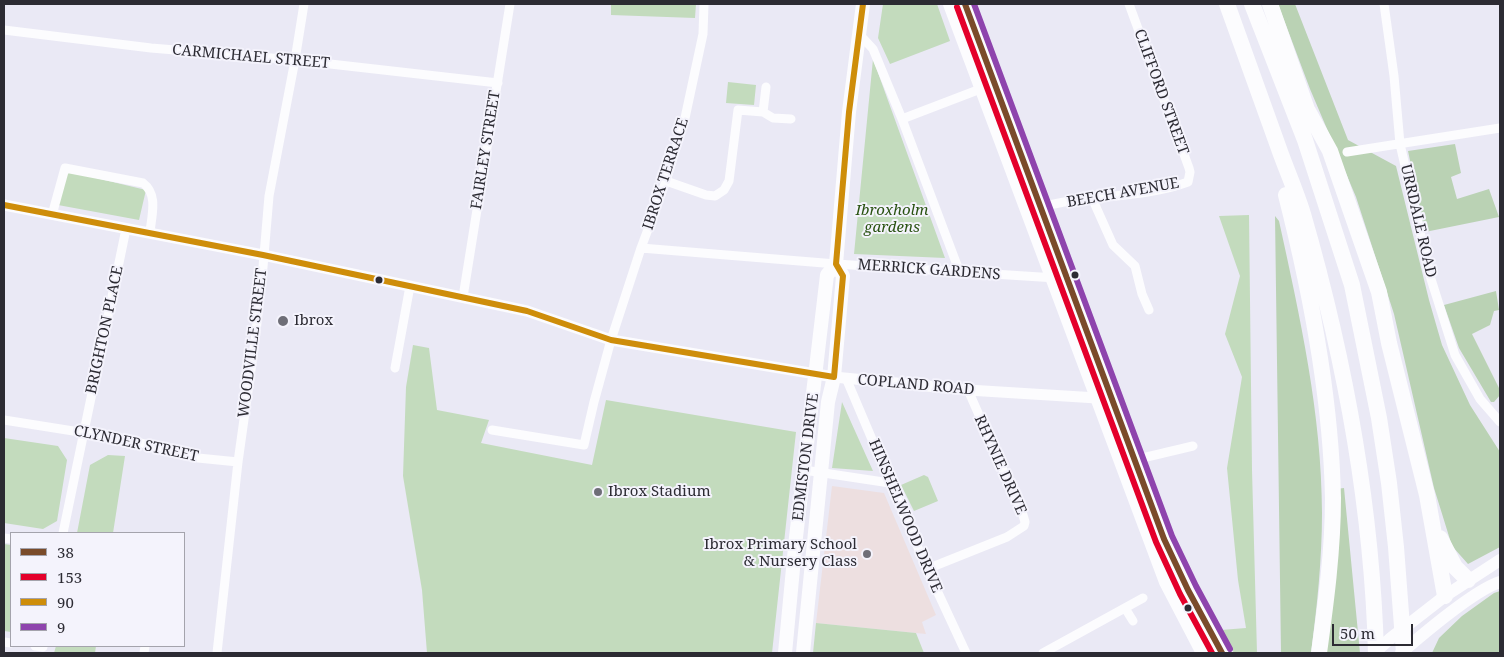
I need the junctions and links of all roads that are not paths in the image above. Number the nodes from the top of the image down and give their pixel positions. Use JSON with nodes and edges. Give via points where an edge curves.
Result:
{"nodes":[{"id":1,"x":304,"y":4,"type":"edge"},
{"id":2,"x":510,"y":4,"type":"edge"},
{"id":3,"x":704,"y":4,"type":"edge"},
{"id":4,"x":863,"y":4,"type":"edge"},
{"id":5,"x":950,"y":4,"type":"edge"},
{"id":6,"x":965,"y":4,"type":"edge"},
{"id":7,"x":1129,"y":4,"type":"edge"},
{"id":8,"x":1227,"y":4,"type":"edge"},
{"id":9,"x":1252,"y":4,"type":"edge"},
{"id":10,"x":1270,"y":4,"type":"edge"},
{"id":11,"x":1384,"y":4,"type":"edge"},
{"id":12,"x":4,"y":30,"type":"edge"},
{"id":13,"x":860,"y":35,"type":"junction"},
{"id":14,"x":295,"y":60,"type":"junction"},
{"id":15,"x":498,"y":83,"type":"junction"},
{"id":16,"x":766,"y":88,"type":"dead end"},
{"id":17,"x":983,"y":88,"type":"junction"},
{"id":18,"x":1258,"y":91,"type":"junction"},
{"id":19,"x":1308,"y":111,"type":"junction"},
{"id":20,"x":764,"y":112,"type":"junction"},
{"id":21,"x":791,"y":119,"type":"dead end"},
{"id":22,"x":902,"y":119,"type":"junction"},
{"id":23,"x":1500,"y":128,"type":"edge"},
{"id":24,"x":1400,"y":144,"type":"junction"},
{"id":25,"x":1347,"y":152,"type":"dead end"},
{"id":26,"x":666,"y":181,"type":"junction"},
{"id":27,"x":1188,"y":182,"type":"joint"},
{"id":28,"x":1092,"y":198,"type":"junction"},
{"id":29,"x":4,"y":205,"type":"edge"},
{"id":30,"x":1035,"y":209,"type":"junction"},
{"id":31,"x":52,"y":215,"type":"junction"},
{"id":32,"x":126,"y":229,"type":"junction"},
{"id":33,"x":150,"y":233,"type":"junction"},
{"id":34,"x":641,"y":248,"type":"junction"},
{"id":35,"x":263,"y":255,"type":"junction"},
{"id":36,"x":836,"y":264,"type":"junction"},
{"id":37,"x":960,"y":273,"type":"junction"},
{"id":38,"x":1059,"y":277,"type":"junction"},
{"id":39,"x":1352,"y":285,"type":"junction"},
{"id":40,"x":410,"y":286,"type":"junction"},
{"id":41,"x":463,"y":297,"type":"junction"},
{"id":42,"x":1149,"y":310,"type":"dead end"},
{"id":43,"x":611,"y":340,"type":"junction"},
{"id":44,"x":395,"y":368,"type":"dead end"},
{"id":45,"x":815,"y":374,"type":"junction"},
{"id":46,"x":840,"y":378,"type":"junction"},
{"id":47,"x":968,"y":390,"type":"junction"},
{"id":48,"x":1097,"y":398,"type":"junction"},
{"id":49,"x":4,"y":420,"type":"edge"},
{"id":50,"x":1500,"y":422,"type":"edge"},
{"id":51,"x":492,"y":430,"type":"dead end"},
{"id":52,"x":84,"y":432,"type":"junction"},
{"id":53,"x":1193,"y":446,"type":"dead end"},
{"id":54,"x":1134,"y":460,"type":"junction"},
{"id":55,"x":238,"y":462,"type":"junction"},
{"id":56,"x":804,"y":470,"type":"junction"},
{"id":57,"x":821,"y":472,"type":"junction"},
{"id":58,"x":890,"y":483,"type":"junction"},
{"id":59,"x":1432,"y":518,"type":"junction"},
{"id":60,"x":63,"y":532,"type":"edge"},
{"id":61,"x":1500,"y":560,"type":"edge"},
{"id":62,"x":927,"y":569,"type":"junction"},
{"id":63,"x":1468,"y":580,"type":"junction"},
{"id":64,"x":1500,"y":582,"type":"edge"},
{"id":65,"x":1142,"y":598,"type":"dead end"},
{"id":66,"x":1441,"y":600,"type":"junction"},
{"id":67,"x":1125,"y":608,"type":"junction"},
{"id":68,"x":1444,"y":619,"type":"junction"},
{"id":69,"x":1132,"y":621,"type":"dead end"},
{"id":70,"x":217,"y":653,"type":"edge"},
{"id":71,"x":784,"y":653,"type":"edge"},
{"id":72,"x":803,"y":653,"type":"edge"},
{"id":73,"x":966,"y":653,"type":"edge"},
{"id":74,"x":1043,"y":653,"type":"edge"},
{"id":75,"x":1203,"y":653,"type":"edge"},
{"id":76,"x":1222,"y":653,"type":"edge"},
{"id":77,"x":1320,"y":653,"type":"edge"},
{"id":78,"x":1375,"y":653,"type":"edge"},
{"id":79,"x":1403,"y":653,"type":"edge"}],
"edges":[{"from":1,"to":14,"type":"street","name":"WOODVILLE STREET"},
{"from":2,"to":15,"type":"street","name":"FAIRLEY STREET"},
{"from":3,"to":26,"type":"street","name":"IBROX TERRACE","via":[[704,34],[685,118]]},
{"from":4,"to":13,"type":"main road","name":"EDMISTON DRIVE"},
{"from":5,"to":17,"type":"main road"},
{"from":6,"to":30,"type":"main road"},
{"from":7,"to":27,"type":"street","name":"CLIFFORD STREET","via":[[1189,168]]},
{"from":8,"to":18,"type":"highway"},
{"from":9,"to":39,"type":"highway","via":[[1305,140]]},
{"from":10,"to":19,"type":"highway"},
{"from":11,"to":24,"type":"street","name":"URRDALE ROAD"},
{"from":12,"to":14,"type":"street","name":"CARMICHAEL STREET","via":[[151,48]]},
{"from":13,"to":22,"type":"street","via":[[873,49]]},
{"from":13,"to":36,"type":"main road","name":"EDMISTON DRIVE","via":[[849,112]]},
{"from":14,"to":15,"type":"street","name":"CARMICHAEL STREET"},
{"from":14,"to":35,"type":"street","name":"WOODVILLE STREET","via":[[268,196]]},
{"from":15,"to":41,"type":"street","name":"FAIRLEY STREET"},
{"from":16,"to":20,"type":"street"},
{"from":17,"to":22,"type":"street"},
{"from":17,"to":30,"type":"main road"},
{"from":18,"to":77,"type":"highway","via":[[1301,261],[1320,356],[1327,417],[1333,500]]},
{"from":18,"to":78,"type":"highway","via":[[1302,212],[1343,377],[1363,500]]},
{"from":19,"to":39,"type":"highway","via":[[1337,195],[1350,248]]},
{"from":19,"to":59,"type":"highway","via":[[1330,151],[1379,292]]},
{"from":20,"to":21,"type":"street","via":[[773,118]]},
{"from":20,"to":26,"type":"street","via":[[738,110],[729,181],[724,190],[715,196],[706,195]]},
{"from":22,"to":37,"type":"street"},
{"from":23,"to":24,"type":"street"},
{"from":24,"to":25,"type":"street"},
{"from":24,"to":50,"type":"street","name":"URRDALE ROAD","via":[[1431,279],[1455,355],[1480,399]]},
{"from":26,"to":34,"type":"street","name":"IBROX TERRACE"},
{"from":27,"to":28,"type":"street","name":"BEECH AVENUE","via":[[1158,190]]},
{"from":28,"to":30,"type":"street","name":"BEECH AVENUE"},
{"from":28,"to":42,"type":"street","via":[[1113,246],[1135,266]]},
{"from":29,"to":31,"type":"street","name":"COPLAND ROAD"},
{"from":30,"to":38,"type":"main road"},
{"from":31,"to":32,"type":"street","name":"COPLAND ROAD"},
{"from":31,"to":33,"type":"street","via":[[65,168],[148,187],[153,195]]},
{"from":32,"to":33,"type":"street","name":"COPLAND ROAD"},
{"from":32,"to":52,"type":"street","name":"BRIGHTON PLACE"},
{"from":33,"to":35,"type":"street","name":"COPLAND ROAD"},
{"from":34,"to":36,"type":"street","name":"MERRICK GARDENS"},
{"from":34,"to":43,"type":"street","name":"IBROX TERRACE"},
{"from":35,"to":40,"type":"street","name":"COPLAND ROAD"},
{"from":35,"to":55,"type":"street","name":"WOODVILLE STREET"},
{"from":36,"to":37,"type":"street","name":"MERRICK GARDENS"},
{"from":36,"to":45,"type":"main road","name":"EDMISTON DRIVE","via":[[827,275]]},
{"from":36,"to":46,"type":"main road","name":"EDMISTON DRIVE","via":[[843,276]]},
{"from":37,"to":38,"type":"street","name":"MERRICK GARDENS"},
{"from":38,"to":48,"type":"main road"},
{"from":38,"to":54,"type":"main road"},
{"from":39,"to":79,"type":"highway","via":[[1389,483]]},
{"from":40,"to":41,"type":"street","name":"COPLAND ROAD"},
{"from":40,"to":44,"type":"street"},
{"from":41,"to":43,"type":"street","name":"COPLAND ROAD","via":[[527,311]]},
{"from":43,"to":45,"type":"street","name":"COPLAND ROAD"},
{"from":43,"to":51,"type":"street","name":"IBROX TERRACE","via":[[584,444]]},
{"from":45,"to":46,"type":"street","name":"COPLAND ROAD"},
{"from":45,"to":56,"type":"main road","name":"EDMISTON DRIVE"},
{"from":46,"to":47,"type":"street","name":"COPLAND ROAD"},
{"from":46,"to":57,"type":"main road","name":"EDMISTON DRIVE","via":[[828,402]]},
{"from":46,"to":58,"type":"street","name":"HINSHELWOOD DRIVE"},
{"from":47,"to":48,"type":"street","name":"COPLAND ROAD"},
{"from":47,"to":62,"type":"street","name":"RHYNIE DRIVE","via":[[1025,522],[1022,528],[1007,537]]},
{"from":48,"to":75,"type":"main road","via":[[1166,582]]},
{"from":49,"to":52,"type":"street","name":"CLYNDER STREET"},
{"from":52,"to":55,"type":"street","name":"CLYNDER STREET","via":[[198,458]]},
{"from":52,"to":60,"type":"street","name":"BRIGHTON PLACE"},
{"from":53,"to":54,"type":"street"},
{"from":54,"to":76,"type":"main road","via":[[1164,540]]},
{"from":55,"to":70,"type":"street","name":"WOODVILLE STREET"},
{"from":56,"to":57,"type":"street"},
{"from":56,"to":71,"type":"main road","name":"EDMISTON DRIVE"},
{"from":57,"to":58,"type":"street"},
{"from":57,"to":72,"type":"main road","name":"EDMISTON DRIVE"},
{"from":58,"to":62,"type":"street","name":"HINSHELWOOD DRIVE"},
{"from":59,"to":63,"type":"highway","via":[[1447,554]]},
{"from":59,"to":66,"type":"highway"},
{"from":61,"to":63,"type":"main road"},
{"from":62,"to":73,"type":"street","name":"HINSHELWOOD DRIVE"},
{"from":63,"to":66,"type":"main road"},
{"from":64,"to":68,"type":"main road","via":[[1492,584]]},
{"from":65,"to":67,"type":"street"},
{"from":66,"to":68,"type":"main road"},
{"from":66,"to":78,"type":"main road"},
{"from":67,"to":69,"type":"street"},
{"from":67,"to":74,"type":"street"},
{"from":68,"to":79,"type":"main road"}]}
